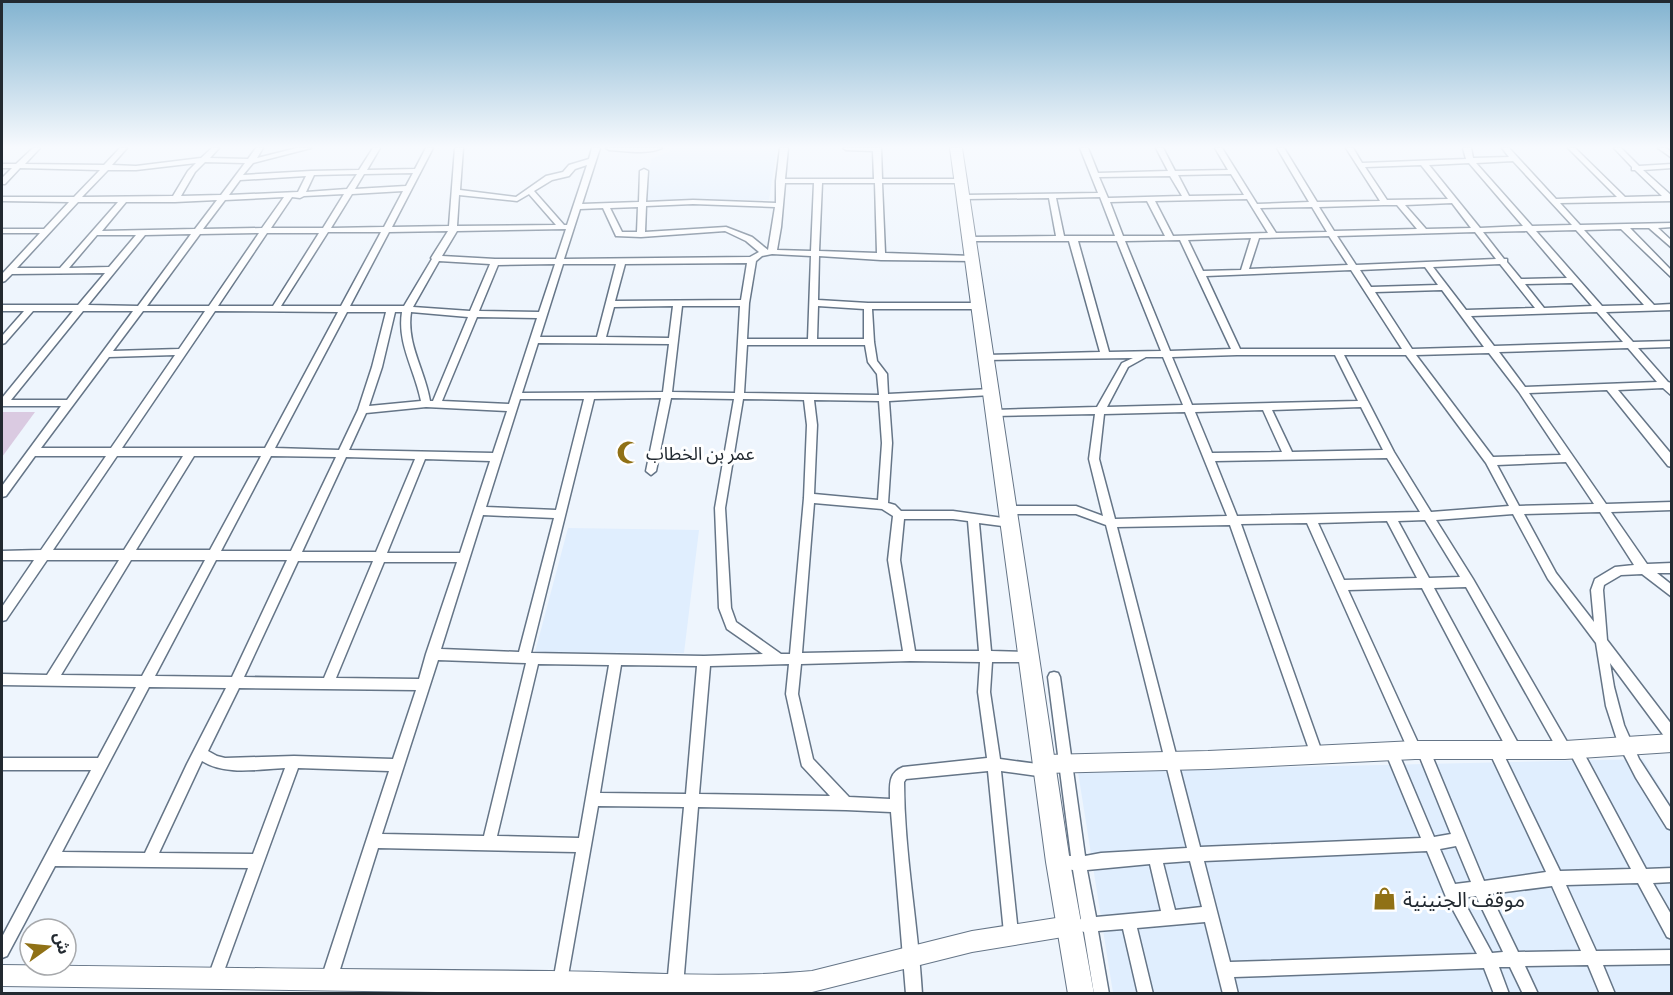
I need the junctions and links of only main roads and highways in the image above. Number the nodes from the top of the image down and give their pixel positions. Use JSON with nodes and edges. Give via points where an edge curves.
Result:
{"nodes":[{"id":1,"x":964,"y":194,"type":"edge"},
{"id":2,"x":1081,"y":993,"type":"edge"}],
"edges":[{"from":1,"to":2,"type":"highway","via":[[1058,862],[1080,925]]}]}
